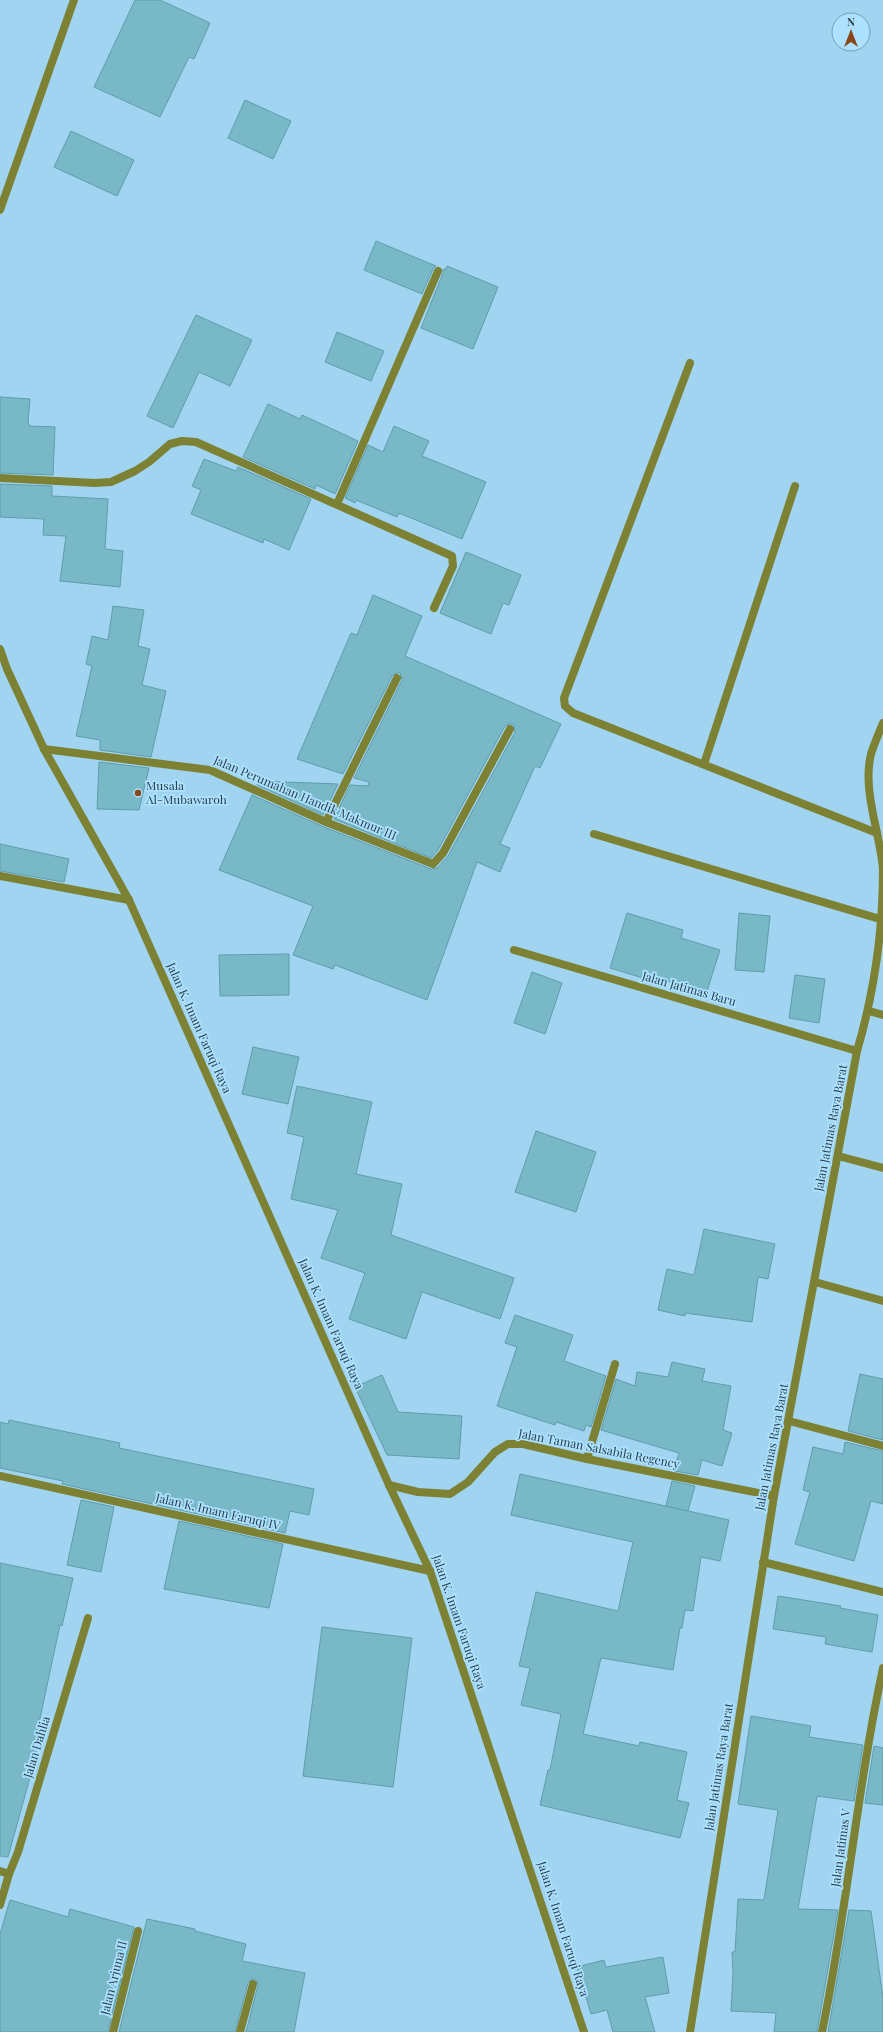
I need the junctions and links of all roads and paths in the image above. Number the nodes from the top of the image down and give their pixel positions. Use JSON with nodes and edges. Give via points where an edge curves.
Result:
{"nodes":[{"id":1,"x":74,"y":0,"type":"edge"},
{"id":2,"x":0,"y":210,"type":"edge"},
{"id":3,"x":438,"y":271,"type":"dead end"},
{"id":4,"x":690,"y":363,"type":"dead end"},
{"id":5,"x":0,"y":478,"type":"edge"},
{"id":6,"x":795,"y":486,"type":"dead end"},
{"id":7,"x":337,"y":504,"type":"junction"},
{"id":8,"x":434,"y":608,"type":"dead end"},
{"id":9,"x":0,"y":649,"type":"edge"},
{"id":10,"x":397,"y":678,"type":"dead end"},
{"id":11,"x":883,"y":723,"type":"edge"},
{"id":12,"x":510,"y":729,"type":"dead end"},
{"id":13,"x":44,"y":749,"type":"junction"},
{"id":14,"x":704,"y":764,"type":"junction"},
{"id":15,"x":326,"y":822,"type":"junction"},
{"id":16,"x":877,"y":833,"type":"junction"},
{"id":17,"x":594,"y":834,"type":"dead end"},
{"id":18,"x":883,"y":868,"type":"edge"},
{"id":19,"x":0,"y":876,"type":"edge"},
{"id":20,"x":129,"y":900,"type":"junction"},
{"id":21,"x":883,"y":920,"type":"edge"},
{"id":22,"x":514,"y":950,"type":"dead end"},
{"id":23,"x":869,"y":1010,"type":"junction"},
{"id":24,"x":883,"y":1015,"type":"edge"},
{"id":25,"x":857,"y":1051,"type":"junction"},
{"id":26,"x":838,"y":1156,"type":"junction"},
{"id":27,"x":883,"y":1168,"type":"edge"},
{"id":28,"x":815,"y":1282,"type":"junction"},
{"id":29,"x":883,"y":1301,"type":"edge"},
{"id":30,"x":615,"y":1364,"type":"dead end"},
{"id":31,"x":789,"y":1421,"type":"junction"},
{"id":32,"x":883,"y":1446,"type":"edge"},
{"id":33,"x":587,"y":1459,"type":"junction"},
{"id":34,"x":0,"y":1476,"type":"edge"},
{"id":35,"x":389,"y":1485,"type":"junction"},
{"id":36,"x":774,"y":1496,"type":"junction"},
{"id":37,"x":763,"y":1562,"type":"junction"},
{"id":38,"x":430,"y":1571,"type":"junction"},
{"id":39,"x":883,"y":1592,"type":"edge"},
{"id":40,"x":88,"y":1618,"type":"dead end"},
{"id":41,"x":883,"y":1668,"type":"edge"},
{"id":42,"x":0,"y":1871,"type":"edge"},
{"id":43,"x":9,"y":1874,"type":"junction"},
{"id":44,"x":0,"y":1905,"type":"edge"},
{"id":45,"x":138,"y":1931,"type":"dead end"},
{"id":46,"x":253,"y":1984,"type":"dead end"},
{"id":47,"x":113,"y":2032,"type":"edge"},
{"id":48,"x":240,"y":2032,"type":"edge"},
{"id":49,"x":584,"y":2032,"type":"edge"},
{"id":50,"x":690,"y":2032,"type":"edge"},
{"id":51,"x":822,"y":2032,"type":"edge"}],
"edges":[{"from":1,"to":2,"type":"street"},
{"from":3,"to":7,"type":"street"},
{"from":4,"to":14,"type":"street","via":[[564,698],[565,706],[573,713]]},
{"from":5,"to":7,"type":"street","via":[[111,482],[135,471],[170,444],[182,441],[196,442]]},
{"from":6,"to":14,"type":"street"},
{"from":7,"to":8,"type":"street","via":[[452,556],[453,566]]},
{"from":9,"to":13,"type":"street","name":"Jalan K. Imam Faruqi Raya"},
{"from":10,"to":15,"type":"street"},
{"from":11,"to":16,"type":"street","name":"Jalan Jatimas Raya Barat","via":[[871,755],[869,787]]},
{"from":12,"to":15,"type":"street","name":"Jalan Perumahan Handik Makmur III","via":[[443,853],[435,862],[430,864]]},
{"from":13,"to":15,"type":"street","name":"Jalan Perumahan Handik Makmur III","via":[[210,770]]},
{"from":13,"to":20,"type":"street","name":"Jalan K. Imam Faruqi Raya"},
{"from":14,"to":16,"type":"street"},
{"from":16,"to":18,"type":"street","name":"Jalan Jatimas Raya Barat"},
{"from":17,"to":21,"type":"street"},
{"from":18,"to":21,"type":"street","name":"Jalan Jatimas Raya Barat"},
{"from":19,"to":20,"type":"street"},
{"from":20,"to":35,"type":"street","name":"Jalan K. Imam Faruqi Raya"},
{"from":21,"to":23,"type":"street","name":"Jalan Jatimas Raya Barat"},
{"from":22,"to":25,"type":"street","name":"Jalan Jatimas Baru"},
{"from":23,"to":24,"type":"street"},
{"from":23,"to":25,"type":"street","name":"Jalan Jatimas Raya Barat"},
{"from":25,"to":26,"type":"street","name":"Jalan Jatimas Raya Barat"},
{"from":26,"to":27,"type":"street"},
{"from":26,"to":28,"type":"street","name":"Jalan Jatimas Raya Barat"},
{"from":28,"to":29,"type":"street"},
{"from":28,"to":31,"type":"street","name":"Jalan Jatimas Raya Barat"},
{"from":30,"to":33,"type":"street"},
{"from":31,"to":32,"type":"street"},
{"from":31,"to":36,"type":"street","name":"Jalan Jatimas Raya Barat"},
{"from":33,"to":35,"type":"street","name":"Jalan Taman Salsabila Regency","via":[[523,1444],[508,1444],[495,1452],[468,1482],[450,1494],[418,1492]]},
{"from":33,"to":36,"type":"street","name":"Jalan Taman Salsabila Regency"},
{"from":34,"to":38,"type":"street","name":"Jalan K. Imam Faruqi IV"},
{"from":35,"to":38,"type":"street","name":"Jalan K. Imam Faruqi Raya"},
{"from":36,"to":37,"type":"street","name":"Jalan Jatimas Raya Barat"},
{"from":37,"to":39,"type":"street"},
{"from":37,"to":50,"type":"street","name":"Jalan Jatimas Raya Barat"},
{"from":38,"to":49,"type":"street","name":"Jalan K. Imam Faruqi Raya"},
{"from":40,"to":43,"type":"street","name":"Jalan Dahlia","via":[[18,1852]]},
{"from":41,"to":51,"type":"street","name":"Jalan Jatimas V","via":[[871,1724],[834,1972]]},
{"from":42,"to":43,"type":"street"},
{"from":43,"to":44,"type":"street","name":"Jalan Dahlia"},
{"from":45,"to":47,"type":"street","name":"Jalan Arjuna II"},
{"from":46,"to":48,"type":"street"}]}
